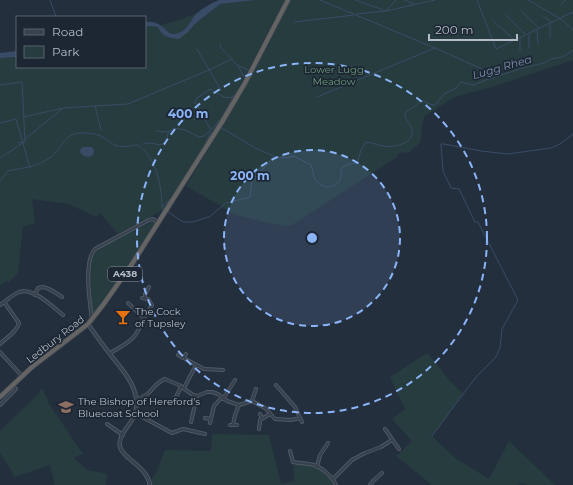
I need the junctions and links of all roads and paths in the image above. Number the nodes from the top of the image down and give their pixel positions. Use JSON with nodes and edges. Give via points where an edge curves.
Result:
{"nodes":[{"id":1,"x":288,"y":0,"type":"edge"},
{"id":2,"x":159,"y":223,"type":"junction"},
{"id":3,"x":149,"y":287,"type":"dead end"},
{"id":4,"x":35,"y":295,"type":"junction"},
{"id":5,"x":62,"y":298,"type":"dead end"},
{"id":6,"x":4,"y":302,"type":"junction"},
{"id":7,"x":128,"y":303,"type":"dead end"},
{"id":8,"x":0,"y":305,"type":"edge"},
{"id":9,"x":152,"y":305,"type":"junction"},
{"id":10,"x":156,"y":305,"type":"dead end"},
{"id":11,"x":63,"y":315,"type":"dead end"},
{"id":12,"x":144,"y":318,"type":"junction"},
{"id":13,"x":90,"y":322,"type":"junction"},
{"id":14,"x":0,"y":344,"type":"edge"},
{"id":15,"x":0,"y":352,"type":"edge"},
{"id":16,"x":112,"y":352,"type":"dead end"},
{"id":17,"x":186,"y":354,"type":"dead end"},
{"id":18,"x":178,"y":355,"type":"dead end"},
{"id":19,"x":183,"y":358,"type":"junction"},
{"id":20,"x":196,"y":365,"type":"junction"},
{"id":21,"x":223,"y":370,"type":"dead end"},
{"id":22,"x":22,"y":376,"type":"junction"},
{"id":23,"x":235,"y":380,"type":"dead end"},
{"id":24,"x":276,"y":384,"type":"dead end"},
{"id":25,"x":12,"y":385,"type":"junction"},
{"id":26,"x":282,"y":385,"type":"dead end"},
{"id":27,"x":19,"y":386,"type":"dead end"},
{"id":28,"x":183,"y":388,"type":"junction"},
{"id":29,"x":279,"y":388,"type":"junction"},
{"id":30,"x":16,"y":389,"type":"junction"},
{"id":31,"x":256,"y":389,"type":"dead end"},
{"id":32,"x":197,"y":396,"type":"junction"},
{"id":33,"x":0,"y":397,"type":"edge"},
{"id":34,"x":223,"y":398,"type":"junction"},
{"id":35,"x":136,"y":399,"type":"junction"},
{"id":36,"x":174,"y":399,"type":"dead end"},
{"id":37,"x":252,"y":401,"type":"junction"},
{"id":38,"x":0,"y":405,"type":"edge"},
{"id":39,"x":239,"y":405,"type":"junction"},
{"id":40,"x":135,"y":414,"type":"junction"},
{"id":41,"x":260,"y":414,"type":"dead end"},
{"id":42,"x":270,"y":414,"type":"junction"},
{"id":43,"x":205,"y":418,"type":"dead end"},
{"id":44,"x":262,"y":418,"type":"junction"},
{"id":45,"x":300,"y":418,"type":"junction"},
{"id":46,"x":210,"y":419,"type":"junction"},
{"id":47,"x":191,"y":422,"type":"dead end"},
{"id":48,"x":302,"y":422,"type":"dead end"},
{"id":49,"x":210,"y":423,"type":"dead end"},
{"id":50,"x":107,"y":424,"type":"dead end"},
{"id":51,"x":234,"y":425,"type":"dead end"},
{"id":52,"x":259,"y":429,"type":"dead end"},
{"id":53,"x":385,"y":429,"type":"dead end"},
{"id":54,"x":204,"y":434,"type":"dead end"},
{"id":55,"x":123,"y":435,"type":"junction"},
{"id":56,"x":392,"y":440,"type":"junction"},
{"id":57,"x":328,"y":443,"type":"dead end"},
{"id":58,"x":399,"y":449,"type":"dead end"},
{"id":59,"x":290,"y":451,"type":"dead end"},
{"id":60,"x":317,"y":466,"type":"junction"},
{"id":61,"x":382,"y":473,"type":"dead end"},
{"id":62,"x":333,"y":479,"type":"junction"},
{"id":63,"x":150,"y":485,"type":"edge"},
{"id":64,"x":336,"y":485,"type":"edge"},
{"id":65,"x":370,"y":485,"type":"edge"}],
"edges":[{"from":1,"to":2,"type":"highway","number":"A438","via":[[235,100]]},
{"from":2,"to":13,"type":"highway","name":"Ledbury Road","number":"A438"},
{"from":2,"to":13,"type":"street","via":[[149,220],[92,253],[88,266]]},
{"from":3,"to":9,"type":"street","via":[[144,298]]},
{"from":4,"to":5,"type":"street","via":[[42,286]]},
{"from":4,"to":6,"type":"street","via":[[27,291],[19,292]]},
{"from":4,"to":11,"type":"street"},
{"from":6,"to":8,"type":"street"},
{"from":6,"to":14,"type":"street","via":[[19,323],[15,331]]},
{"from":7,"to":12,"type":"street"},
{"from":9,"to":10,"type":"street"},
{"from":9,"to":12,"type":"street"},
{"from":12,"to":16,"type":"street","via":[[132,340]]},
{"from":13,"to":22,"type":"highway","name":"Ledbury Road","number":"A438"},
{"from":13,"to":35,"type":"street","via":[[110,354],[128,376]]},
{"from":15,"to":22,"type":"street"},
{"from":17,"to":19,"type":"street"},
{"from":18,"to":19,"type":"street"},
{"from":19,"to":20,"type":"street"},
{"from":20,"to":21,"type":"street","via":[[204,369]]},
{"from":20,"to":28,"type":"street"},
{"from":22,"to":25,"type":"highway","name":"Ledbury Road","number":"A438"},
{"from":23,"to":34,"type":"street"},
{"from":24,"to":29,"type":"street"},
{"from":25,"to":30,"type":"street"},
{"from":25,"to":33,"type":"highway","name":"Ledbury Road","number":"A438"},
{"from":26,"to":29,"type":"street"},
{"from":27,"to":30,"type":"street"},
{"from":28,"to":32,"type":"street"},
{"from":28,"to":35,"type":"street","via":[[163,380],[146,396]]},
{"from":28,"to":36,"type":"street"},
{"from":29,"to":45,"type":"street","via":[[295,407]]},
{"from":30,"to":38,"type":"street"},
{"from":31,"to":37,"type":"street"},
{"from":32,"to":34,"type":"street","via":[[210,392]]},
{"from":32,"to":47,"type":"street"},
{"from":34,"to":39,"type":"street"},
{"from":34,"to":46,"type":"street","via":[[214,406]]},
{"from":35,"to":40,"type":"street"},
{"from":37,"to":39,"type":"street"},
{"from":37,"to":42,"type":"street"},
{"from":39,"to":51,"type":"street"},
{"from":40,"to":54,"type":"street","via":[[172,433],[183,429]]},
{"from":40,"to":55,"type":"street"},
{"from":41,"to":44,"type":"street"},
{"from":42,"to":44,"type":"street"},
{"from":42,"to":45,"type":"street","via":[[279,420]]},
{"from":43,"to":46,"type":"street"},
{"from":44,"to":52,"type":"street"},
{"from":45,"to":48,"type":"street"},
{"from":46,"to":49,"type":"street"},
{"from":50,"to":55,"type":"street"},
{"from":53,"to":56,"type":"street"},
{"from":55,"to":63,"type":"street","via":[[120,442],[122,451],[143,471]]},
{"from":56,"to":58,"type":"street"},
{"from":56,"to":62,"type":"street","via":[[352,460]]},
{"from":57,"to":60,"type":"street","via":[[320,455]]},
{"from":59,"to":60,"type":"street","via":[[294,462]]},
{"from":60,"to":62,"type":"street"},
{"from":61,"to":65,"type":"street"},
{"from":62,"to":64,"type":"street"}]}
